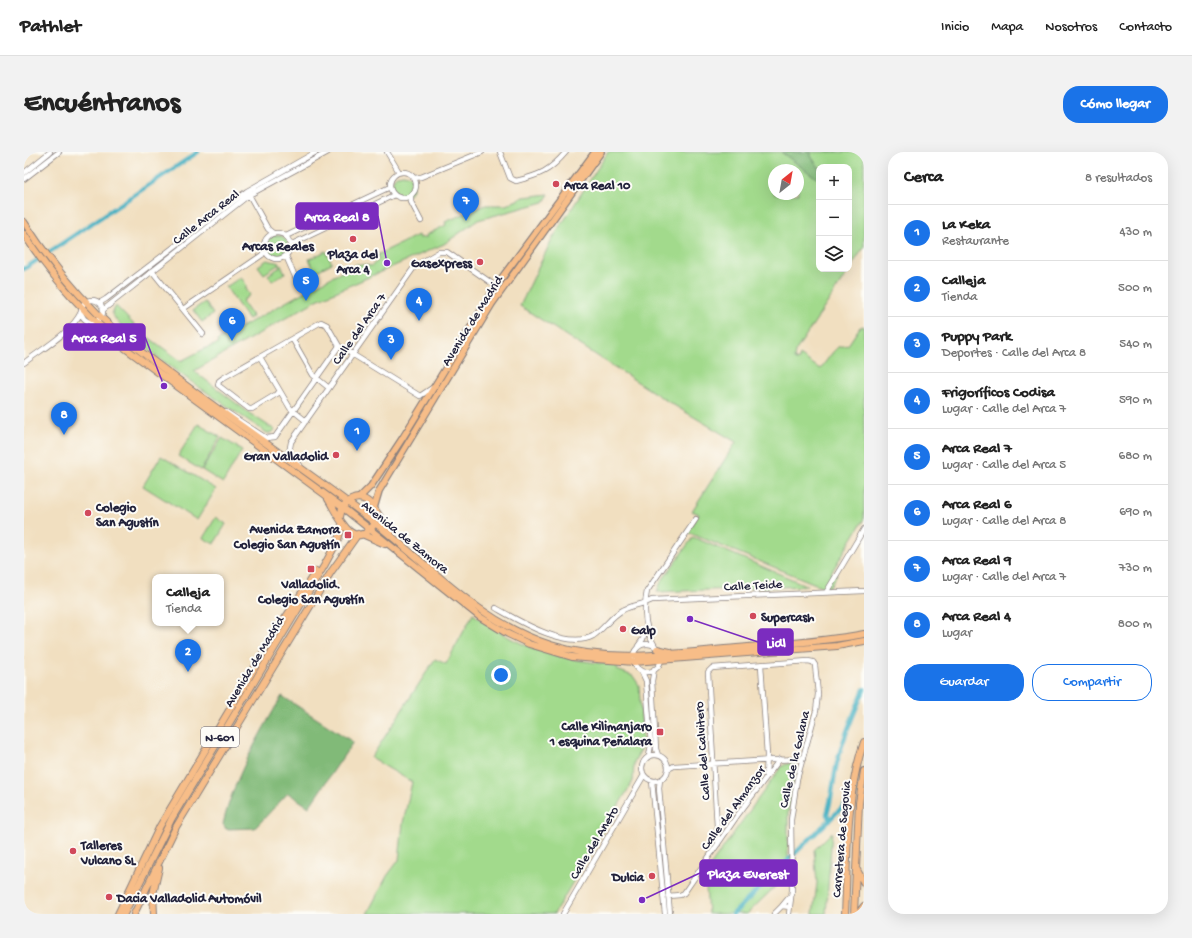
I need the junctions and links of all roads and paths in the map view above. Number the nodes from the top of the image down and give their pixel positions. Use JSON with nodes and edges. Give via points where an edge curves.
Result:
{"nodes":[{"id":1,"x":50,"y":152,"type":"edge"},
{"id":2,"x":59,"y":152,"type":"edge"},
{"id":3,"x":316,"y":152,"type":"edge"},
{"id":4,"x":328,"y":152,"type":"edge"},
{"id":5,"x":388,"y":152,"type":"edge"},
{"id":6,"x":482,"y":152,"type":"edge"},
{"id":7,"x":500,"y":152,"type":"edge"},
{"id":8,"x":566,"y":152,"type":"edge"},
{"id":9,"x":595,"y":152,"type":"edge"},
{"id":10,"x":601,"y":152,"type":"edge"},
{"id":11,"x":24,"y":173,"type":"edge"},
{"id":12,"x":397,"y":173,"type":"junction"},
{"id":13,"x":24,"y":179,"type":"edge"},
{"id":14,"x":416,"y":180,"type":"junction"},
{"id":15,"x":390,"y":187,"type":"junction"},
{"id":16,"x":248,"y":193,"type":"junction"},
{"id":17,"x":394,"y":195,"type":"junction"},
{"id":18,"x":409,"y":197,"type":"junction"},
{"id":19,"x":421,"y":221,"type":"dead end"},
{"id":20,"x":24,"y":222,"type":"edge"},
{"id":21,"x":24,"y":234,"type":"edge"},
{"id":22,"x":271,"y":234,"type":"junction"},
{"id":23,"x":286,"y":236,"type":"junction"},
{"id":24,"x":290,"y":245,"type":"junction"},
{"id":25,"x":38,"y":250,"type":"junction"},
{"id":26,"x":265,"y":253,"type":"junction"},
{"id":27,"x":284,"y":257,"type":"junction"},
{"id":28,"x":152,"y":270,"type":"junction"},
{"id":29,"x":297,"y":281,"type":"dead end"},
{"id":30,"x":490,"y":282,"type":"dead end"},
{"id":31,"x":99,"y":303,"type":"junction"},
{"id":32,"x":83,"y":306,"type":"junction"},
{"id":33,"x":183,"y":309,"type":"junction"},
{"id":34,"x":103,"y":310,"type":"junction"},
{"id":35,"x":98,"y":319,"type":"junction"},
{"id":36,"x":86,"y":320,"type":"junction"},
{"id":37,"x":69,"y":328,"type":"junction"},
{"id":38,"x":203,"y":334,"type":"dead end"},
{"id":39,"x":299,"y":334,"type":"junction"},
{"id":40,"x":339,"y":346,"type":"junction"},
{"id":41,"x":352,"y":355,"type":"junction"},
{"id":42,"x":260,"y":356,"type":"junction"},
{"id":43,"x":24,"y":363,"type":"edge"},
{"id":44,"x":317,"y":378,"type":"junction"},
{"id":45,"x":435,"y":386,"type":"junction"},
{"id":46,"x":329,"y":388,"type":"junction"},
{"id":47,"x":280,"y":392,"type":"junction"},
{"id":48,"x":420,"y":396,"type":"junction"},
{"id":49,"x":218,"y":408,"type":"junction"},
{"id":50,"x":421,"y":408,"type":"junction"},
{"id":51,"x":294,"y":411,"type":"junction"},
{"id":52,"x":306,"y":421,"type":"junction"},
{"id":53,"x":308,"y":473,"type":"junction"},
{"id":54,"x":327,"y":496,"type":"junction"},
{"id":55,"x":359,"y":498,"type":"junction"},
{"id":56,"x":344,"y":505,"type":"junction"},
{"id":57,"x":375,"y":510,"type":"junction"},
{"id":58,"x":340,"y":517,"type":"junction"},
{"id":59,"x":696,"y":519,"type":"dead end"},
{"id":60,"x":374,"y":523,"type":"junction"},
{"id":61,"x":342,"y":525,"type":"junction"},
{"id":62,"x":370,"y":529,"type":"junction"},
{"id":63,"x":864,"y":529,"type":"edge"},
{"id":64,"x":360,"y":534,"type":"junction"},
{"id":65,"x":324,"y":566,"type":"junction"},
{"id":66,"x":427,"y":570,"type":"junction"},
{"id":67,"x":864,"y":590,"type":"edge"},
{"id":68,"x":827,"y":591,"type":"junction"},
{"id":69,"x":644,"y":604,"type":"junction"},
{"id":70,"x":496,"y":608,"type":"dead end"},
{"id":71,"x":647,"y":626,"type":"junction"},
{"id":72,"x":864,"y":634,"type":"edge"},
{"id":73,"x":864,"y":641,"type":"edge"},
{"id":74,"x":864,"y":644,"type":"edge"},
{"id":75,"x":837,"y":646,"type":"junction"},
{"id":76,"x":635,"y":652,"type":"junction"},
{"id":77,"x":675,"y":656,"type":"junction"},
{"id":78,"x":658,"y":658,"type":"junction"},
{"id":79,"x":761,"y":665,"type":"junction"},
{"id":80,"x":637,"y":667,"type":"junction"},
{"id":81,"x":864,"y":742,"type":"edge"},
{"id":82,"x":658,"y":755,"type":"junction"},
{"id":83,"x":649,"y":756,"type":"junction"},
{"id":84,"x":780,"y":759,"type":"junction"},
{"id":85,"x":803,"y":759,"type":"junction"},
{"id":86,"x":766,"y":760,"type":"junction"},
{"id":87,"x":668,"y":764,"type":"junction"},
{"id":88,"x":713,"y":764,"type":"junction"},
{"id":89,"x":674,"y":766,"type":"junction"},
{"id":90,"x":668,"y":769,"type":"junction"},
{"id":91,"x":864,"y":771,"type":"edge"},
{"id":92,"x":208,"y":775,"type":"junction"},
{"id":93,"x":766,"y":776,"type":"junction"},
{"id":94,"x":645,"y":777,"type":"junction"},
{"id":95,"x":660,"y":780,"type":"junction"},
{"id":96,"x":652,"y":781,"type":"junction"},
{"id":97,"x":717,"y":831,"type":"junction"},
{"id":98,"x":726,"y":831,"type":"junction"},
{"id":99,"x":718,"y":844,"type":"junction"},
{"id":100,"x":856,"y":869,"type":"junction"},
{"id":101,"x":864,"y":883,"type":"edge"},
{"id":102,"x":792,"y":894,"type":"junction"},
{"id":103,"x":668,"y":896,"type":"junction"},
{"id":104,"x":782,"y":906,"type":"junction"},
{"id":105,"x":864,"y":906,"type":"edge"},
{"id":106,"x":790,"y":907,"type":"junction"},
{"id":107,"x":118,"y":914,"type":"edge"},
{"id":108,"x":124,"y":914,"type":"edge"},
{"id":109,"x":134,"y":914,"type":"edge"},
{"id":110,"x":154,"y":914,"type":"edge"},
{"id":111,"x":563,"y":914,"type":"edge"},
{"id":112,"x":665,"y":914,"type":"edge"},
{"id":113,"x":670,"y":914,"type":"edge"},
{"id":114,"x":774,"y":914,"type":"edge"},
{"id":115,"x":789,"y":914,"type":"edge"},
{"id":116,"x":845,"y":914,"type":"edge"},
{"id":117,"x":854,"y":914,"type":"edge"},
{"id":118,"x":858,"y":914,"type":"edge"}],
"edges":[{"from":1,"to":11,"type":"street"},
{"from":2,"to":13,"type":"street"},
{"from":3,"to":16,"type":"street","name":"Calle Arca Real"},
{"from":4,"to":16,"type":"street","name":"Calle Arca Real"},
{"from":5,"to":12,"type":"street"},
{"from":6,"to":14,"type":"street"},
{"from":7,"to":8,"type":"street","via":[[510,178],[516,181],[551,168]]},
{"from":9,"to":45,"type":"main road","name":"Avenida de Madrid","via":[[498,283]]},
{"from":10,"to":57,"type":"main road","name":"Avenida de Madrid","via":[[492,304],[379,491]]},
{"from":12,"to":14,"type":"street","via":[[408,172]]},
{"from":12,"to":15,"type":"street","via":[[391,179]]},
{"from":14,"to":18,"type":"street","via":[[416,188]]},
{"from":15,"to":17,"type":"street"},
{"from":15,"to":23,"type":"street"},
{"from":16,"to":22,"type":"street"},
{"from":16,"to":28,"type":"street","name":"Calle Arca Real"},
{"from":16,"to":31,"type":"street","name":"Calle Arca Real"},
{"from":17,"to":18,"type":"street","via":[[400,198]]},
{"from":17,"to":24,"type":"street"},
{"from":18,"to":19,"type":"street"},
{"from":20,"to":25,"type":"highway","name":"Avenida de Zamora"},
{"from":21,"to":25,"type":"highway","name":"Avenida de Zamora"},
{"from":22,"to":23,"type":"street","via":[[280,233]]},
{"from":22,"to":26,"type":"street","via":[[265,242]]},
{"from":23,"to":24,"type":"street"},
{"from":24,"to":27,"type":"street"},
{"from":25,"to":32,"type":"highway","name":"Avenida de Zamora"},
{"from":26,"to":27,"type":"street","via":[[276,259]]},
{"from":26,"to":33,"type":"street"},
{"from":27,"to":29,"type":"street"},
{"from":28,"to":33,"type":"street"},
{"from":28,"to":34,"type":"street","name":"Calle Arca Real"},
{"from":30,"to":41,"type":"street","name":"Calle del Arca 7","via":[[447,252],[439,252],[415,266]]},
{"from":31,"to":32,"type":"street","via":[[93,300]]},
{"from":31,"to":34,"type":"street"},
{"from":32,"to":35,"type":"highway","name":"Avenida de Zamora"},
{"from":32,"to":36,"type":"street"},
{"from":32,"to":37,"type":"street","via":[[77,320]]},
{"from":33,"to":38,"type":"street"},
{"from":34,"to":35,"type":"street"},
{"from":35,"to":36,"type":"street"},
{"from":35,"to":49,"type":"highway","name":"Avenida de Zamora"},
{"from":35,"to":54,"type":"highway","name":"Avenida de Zamora","via":[[125,348]]},
{"from":36,"to":37,"type":"street"},
{"from":37,"to":43,"type":"street"},
{"from":39,"to":40,"type":"street","via":[[324,322]]},
{"from":39,"to":42,"type":"street"},
{"from":39,"to":44,"type":"street","via":[[293,340]]},
{"from":40,"to":41,"type":"street"},
{"from":40,"to":44,"type":"street","name":"Calle del Arca 7"},
{"from":41,"to":46,"type":"street","name":"Calle del Arca 7"},
{"from":41,"to":48,"type":"street"},
{"from":42,"to":47,"type":"street"},
{"from":42,"to":47,"type":"street","via":[[219,381],[220,388],[249,409]]},
{"from":44,"to":46,"type":"street"},
{"from":44,"to":51,"type":"street","name":"Calle del Arca 7"},
{"from":45,"to":48,"type":"street"},
{"from":45,"to":50,"type":"main road","name":"Avenida de Madrid"},
{"from":46,"to":52,"type":"street","name":"Calle del Arca 7"},
{"from":47,"to":51,"type":"street"},
{"from":48,"to":50,"type":"street"},
{"from":49,"to":51,"type":"street","name":"Calle del Arca 7","via":[[266,438],[278,434]]},
{"from":49,"to":53,"type":"highway","name":"Avenida de Zamora"},
{"from":50,"to":55,"type":"main road","name":"Avenida de Madrid","via":[[371,486]]},
{"from":51,"to":52,"type":"street"},
{"from":52,"to":53,"type":"street","name":"Calle del Arca 7","via":[[291,442],[289,453]]},
{"from":53,"to":56,"type":"highway","name":"Avenida de Zamora"},
{"from":54,"to":56,"type":"highway","name":"Avenida de Zamora"},
{"from":54,"to":58,"type":"highway"},
{"from":55,"to":56,"type":"highway"},
{"from":55,"to":57,"type":"highway","via":[[367,501]]},
{"from":56,"to":58,"type":"highway"},
{"from":56,"to":60,"type":"highway","name":"Avenida de Zamora"},
{"from":56,"to":62,"type":"highway","name":"Avenida de Zamora"},
{"from":57,"to":60,"type":"highway"},
{"from":57,"to":66,"type":"highway","via":[[388,530],[414,551]]},
{"from":58,"to":61,"type":"highway"},
{"from":59,"to":69,"type":"street","via":[[646,591]]},
{"from":60,"to":62,"type":"highway"},
{"from":60,"to":66,"type":"highway","name":"Avenida de Zamora"},
{"from":61,"to":64,"type":"highway","via":[[347,530]]},
{"from":61,"to":65,"type":"highway","name":"Avenida de Madrid","number":"N-601","via":[[338,540]]},
{"from":62,"to":64,"type":"highway"},
{"from":62,"to":66,"type":"highway","name":"Avenida de Zamora"},
{"from":63,"to":68,"type":"street"},
{"from":64,"to":66,"type":"highway","via":[[379,540]]},
{"from":64,"to":92,"type":"highway","name":"Avenida de Madrid","number":"N-601","via":[[331,572]]},
{"from":65,"to":107,"type":"highway","via":[[316,571],[296,599],[217,729],[160,826]]},
{"from":65,"to":108,"type":"highway","name":"Avenida de Madrid","number":"N-601","via":[[172,818]]},
{"from":66,"to":76,"type":"highway","name":"Avenida de Zamora","via":[[482,611],[532,638],[574,651],[623,655]]},
{"from":66,"to":80,"type":"highway","name":"Avenida de Zamora","via":[[480,617],[522,641],[572,657],[619,662]]},
{"from":67,"to":68,"type":"street","name":"Calle Teide"},
{"from":68,"to":69,"type":"street","name":"Calle Teide","via":[[652,600]]},
{"from":69,"to":70,"type":"street","name":"Calle Teide","via":[[624,609],[594,635],[576,641],[544,632]]},
{"from":69,"to":71,"type":"street"},
{"from":71,"to":76,"type":"street"},
{"from":71,"to":78,"type":"street"},
{"from":72,"to":77,"type":"highway","name":"Avenida de Zamora"},
{"from":73,"to":75,"type":"highway","name":"Avenida de Zamora"},
{"from":74,"to":75,"type":"highway"},
{"from":75,"to":77,"type":"highway","name":"Avenida de Zamora"},
{"from":76,"to":78,"type":"highway","name":"Avenida de Zamora"},
{"from":76,"to":78,"type":"street","via":[[646,644]]},
{"from":76,"to":80,"type":"street"},
{"from":77,"to":78,"type":"highway"},
{"from":77,"to":78,"type":"highway","name":"Avenida de Zamora"},
{"from":78,"to":80,"type":"highway","name":"Avenida de Zamora"},
{"from":78,"to":80,"type":"street","via":[[648,672]]},
{"from":78,"to":82,"type":"street","via":[[652,681]]},
{"from":79,"to":85,"type":"street","name":"Calle de la Galana","via":[[808,661],[815,665],[817,702]]},
{"from":79,"to":86,"type":"street"},
{"from":79,"to":88,"type":"street","name":"Calle del Calvitero","via":[[709,670],[707,676]]},
{"from":80,"to":83,"type":"street","via":[[646,681],[651,744]]},
{"from":81,"to":116,"type":"highway","name":"Carretera de Segovia","via":[[851,806]]},
{"from":82,"to":83,"type":"street"},
{"from":82,"to":87,"type":"street"},
{"from":83,"to":94,"type":"street","via":[[642,765]]},
{"from":84,"to":85,"type":"street"},
{"from":84,"to":86,"type":"street"},
{"from":84,"to":93,"type":"street","name":"Calle del Almanzor"},
{"from":85,"to":102,"type":"street","name":"Calle de la Galana","via":[[793,801]]},
{"from":86,"to":88,"type":"street"},
{"from":86,"to":93,"type":"street"},
{"from":87,"to":89,"type":"street"},
{"from":87,"to":90,"type":"street"},
{"from":88,"to":89,"type":"street"},
{"from":88,"to":97,"type":"street","name":"Calle del Calvitero"},
{"from":89,"to":90,"type":"street"},
{"from":90,"to":95,"type":"street"},
{"from":91,"to":100,"type":"highway","name":"Carretera de Segovia","via":[[859,803]]},
{"from":92,"to":109,"type":"highway","name":"Avenida de Madrid","number":"N-601","via":[[176,827]]},
{"from":92,"to":110,"type":"highway","via":[[159,868],[152,894]]},
{"from":93,"to":98,"type":"street","name":"Calle del Almanzor"},
{"from":94,"to":96,"type":"street"},
{"from":94,"to":111,"type":"street","name":"Calle del Aneto"},
{"from":95,"to":96,"type":"street"},
{"from":95,"to":103,"type":"street"},
{"from":96,"to":112,"type":"street"},
{"from":97,"to":98,"type":"street"},
{"from":97,"to":99,"type":"street","name":"Calle del Calvitero"},
{"from":98,"to":99,"type":"street","name":"Calle del Almanzor"},
{"from":99,"to":103,"type":"street","name":"Calle del Almanzor","via":[[684,893]]},
{"from":100,"to":101,"type":"highway"},
{"from":100,"to":117,"type":"highway","name":"Carretera de Segovia"},
{"from":102,"to":104,"type":"street"},
{"from":102,"to":106,"type":"street","name":"Calle de la Galana"},
{"from":103,"to":113,"type":"street"},
{"from":104,"to":106,"type":"street"},
{"from":104,"to":114,"type":"street"},
{"from":105,"to":118,"type":"highway"},
{"from":106,"to":115,"type":"street","name":"Calle de la Galana"}]}
